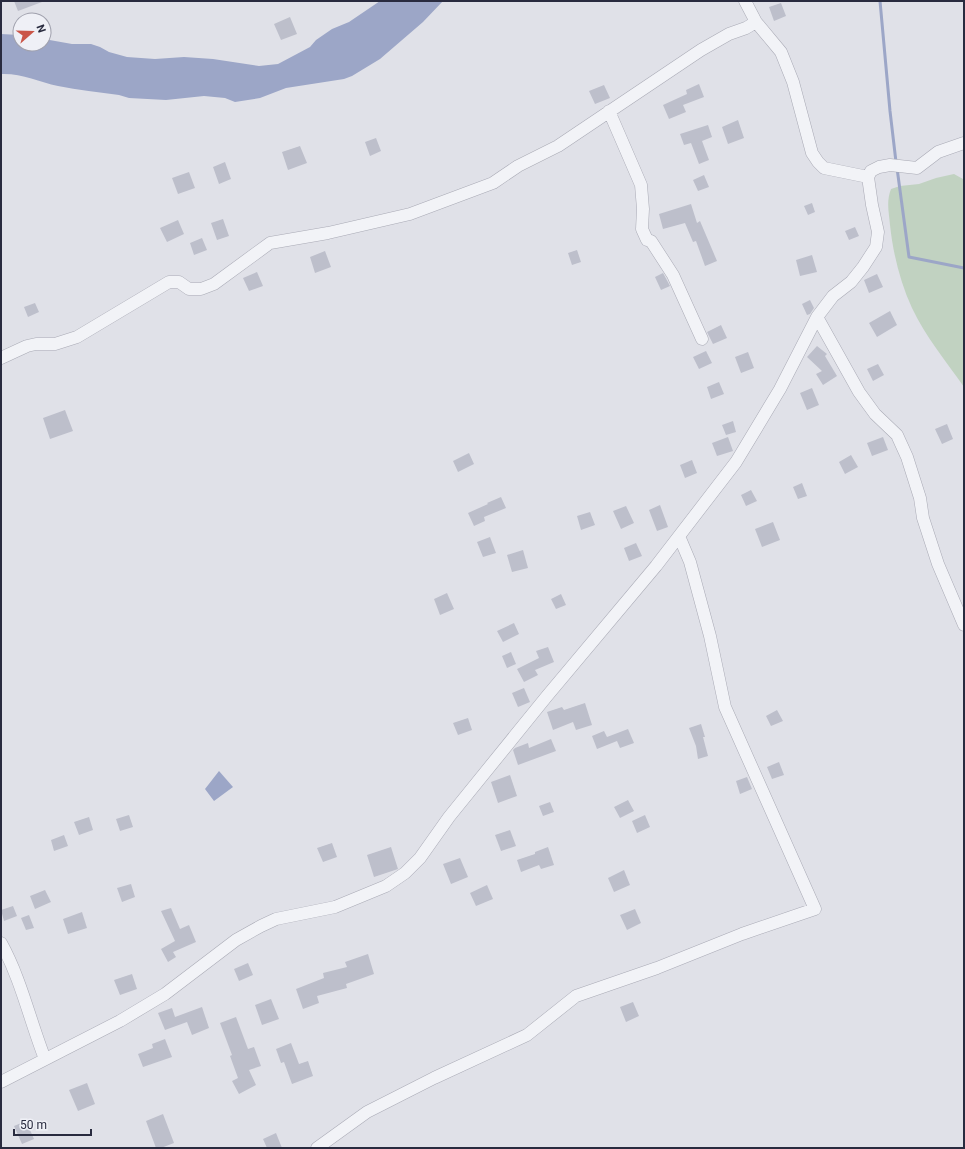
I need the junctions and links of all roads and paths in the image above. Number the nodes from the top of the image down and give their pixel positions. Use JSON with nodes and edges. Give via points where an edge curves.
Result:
{"nodes":[{"id":1,"x":746,"y":1,"type":"edge"},
{"id":2,"x":756,"y":22,"type":"junction"},
{"id":3,"x":610,"y":111,"type":"junction"},
{"id":4,"x":964,"y":143,"type":"edge"},
{"id":5,"x":868,"y":177,"type":"junction"},
{"id":6,"x":817,"y":317,"type":"junction"},
{"id":7,"x":702,"y":339,"type":"dead end"},
{"id":8,"x":1,"y":358,"type":"edge"},
{"id":9,"x":679,"y":536,"type":"junction"},
{"id":10,"x":964,"y":625,"type":"edge"},
{"id":11,"x":1,"y":943,"type":"edge"},
{"id":12,"x":45,"y":1059,"type":"junction"},
{"id":13,"x":1,"y":1082,"type":"edge"},
{"id":14,"x":317,"y":1148,"type":"edge"}],
"edges":[{"from":1,"to":2,"type":"street"},
{"from":2,"to":3,"type":"street","via":[[702,50]]},
{"from":2,"to":5,"type":"street","via":[[781,52],[793,82],[812,153],[818,162],[824,168]]},
{"from":3,"to":7,"type":"street","via":[[641,185],[642,229],[647,240],[651,241],[673,275]]},
{"from":3,"to":8,"type":"street","via":[[558,146],[518,166],[493,183],[410,214],[270,243],[214,284],[201,289],[189,289],[179,282],[170,282],[77,337],[55,344],[27,346]]},
{"from":4,"to":5,"type":"street","via":[[938,152],[917,168],[890,165],[879,167],[871,171]]},
{"from":5,"to":6,"type":"street","via":[[878,232],[876,247],[864,267],[851,282],[833,296]]},
{"from":6,"to":9,"type":"street","via":[[780,389],[736,462]]},
{"from":6,"to":10,"type":"street","via":[[860,392],[875,414],[897,436],[907,457],[938,564]]},
{"from":9,"to":12,"type":"street","via":[[448,817],[420,858],[405,873],[386,886],[335,907],[276,919],[262,926],[236,940],[165,994],[120,1021]]},
{"from":9,"to":14,"type":"street","via":[[690,562],[710,636],[725,707],[815,909],[576,996],[527,1035],[367,1112]]},
{"from":11,"to":12,"type":"street"},
{"from":12,"to":13,"type":"street"}]}
